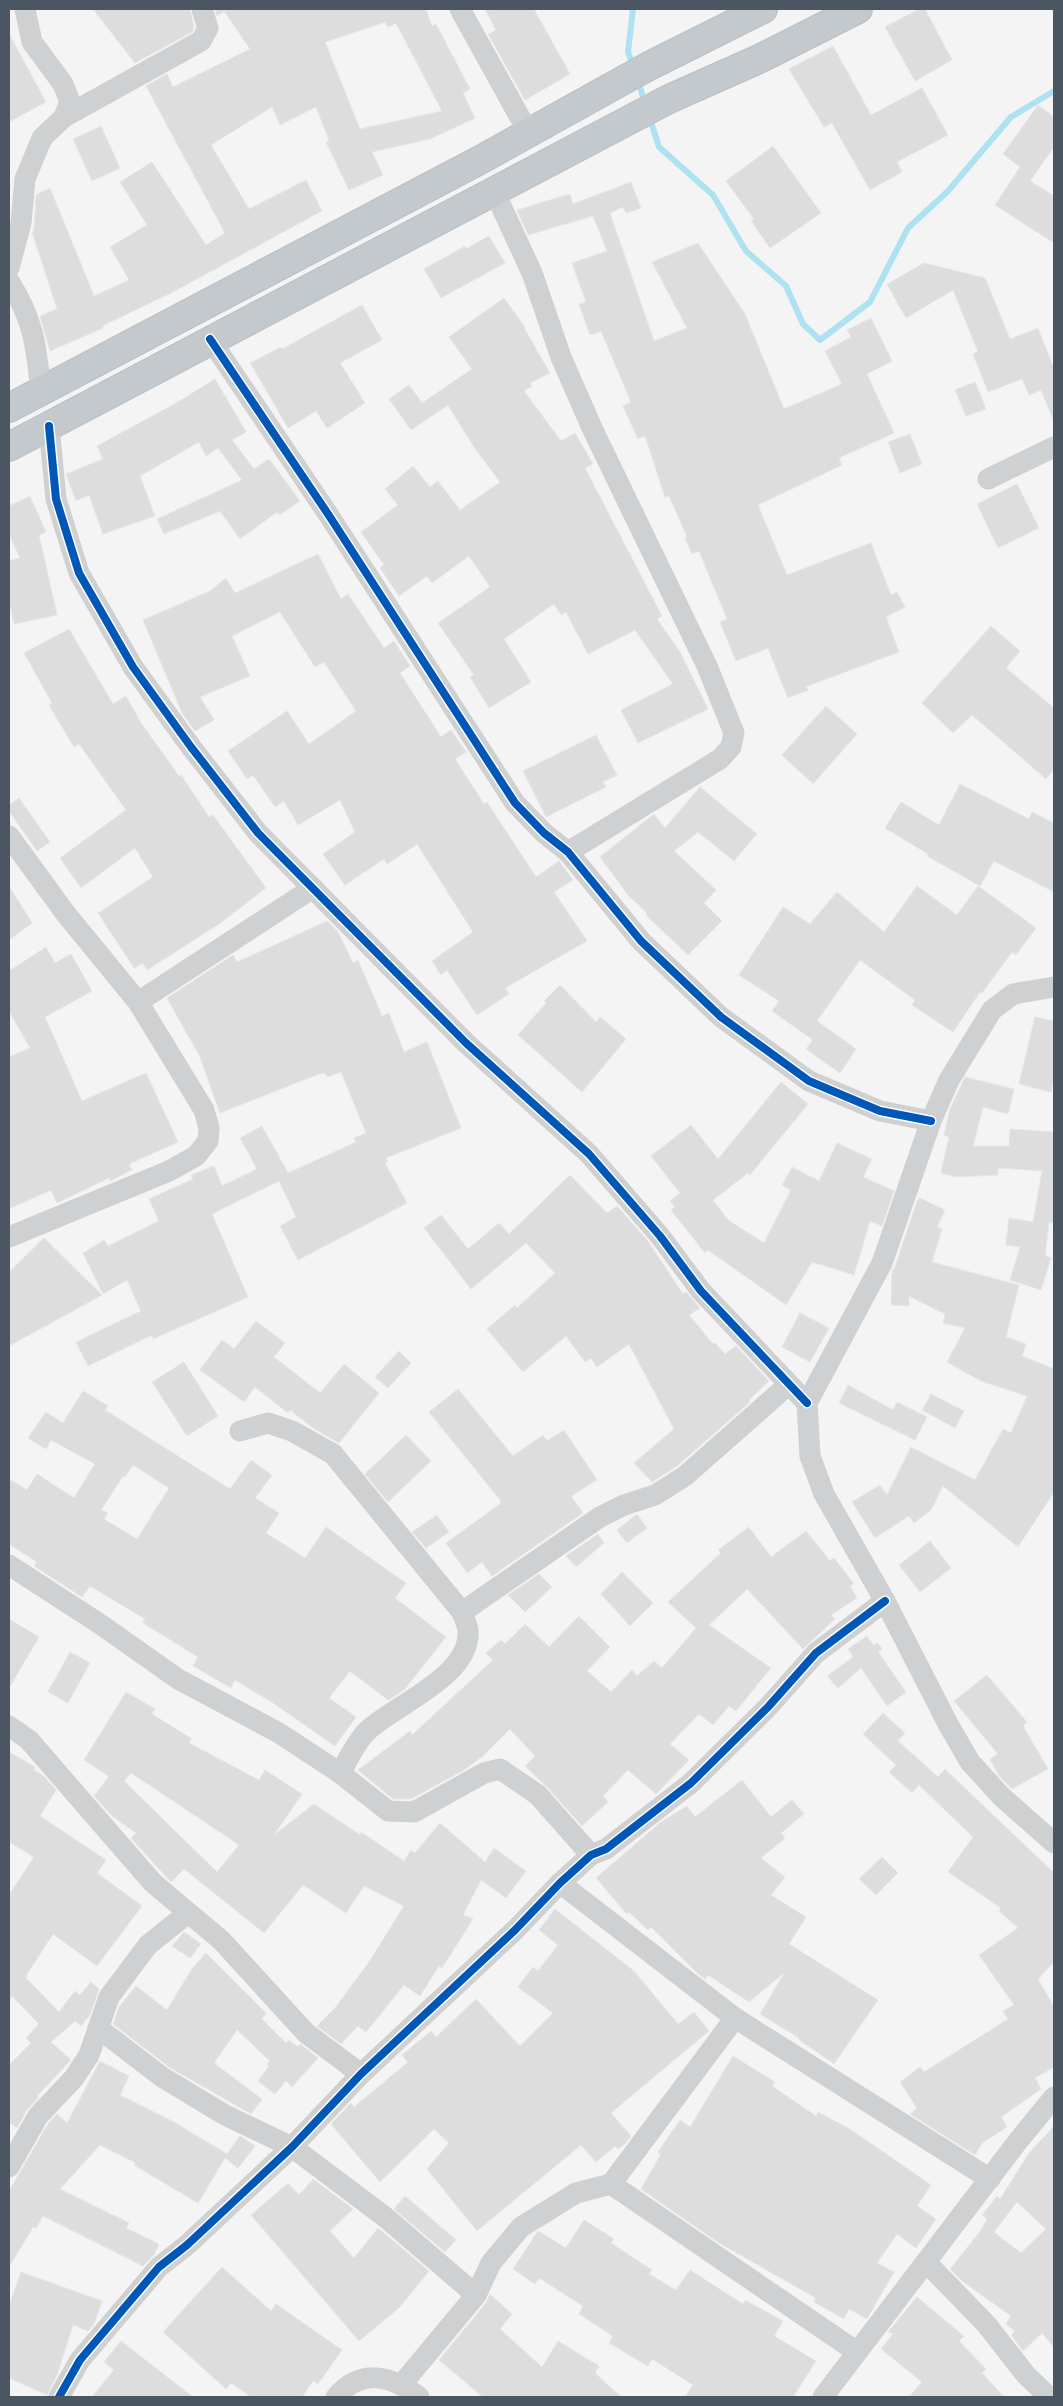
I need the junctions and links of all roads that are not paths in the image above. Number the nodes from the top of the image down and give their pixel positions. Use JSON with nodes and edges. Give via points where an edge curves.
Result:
{"nodes":[{"id":1,"x":25,"y":9,"type":"edge"},
{"id":2,"x":202,"y":9,"type":"edge"},
{"id":3,"x":460,"y":9,"type":"edge"},
{"id":4,"x":858,"y":9,"type":"edge"},
{"id":5,"x":753,"y":11,"type":"edge"},
{"id":6,"x":64,"y":117,"type":"junction"},
{"id":7,"x":528,"y":132,"type":"junction"},
{"id":8,"x":17,"y":177,"type":"edge"},
{"id":9,"x":495,"y":193,"type":"junction"},
{"id":10,"x":9,"y":268,"type":"edge"},
{"id":11,"x":9,"y":281,"type":"edge"},
{"id":12,"x":210,"y":339,"type":"junction"},
{"id":13,"x":41,"y":391,"type":"junction"},
{"id":14,"x":9,"y":408,"type":"edge"},
{"id":15,"x":49,"y":426,"type":"junction"},
{"id":16,"x":1054,"y":447,"type":"edge"},
{"id":17,"x":9,"y":448,"type":"edge"},
{"id":18,"x":988,"y":479,"type":"dead end"},
{"id":19,"x":9,"y":836,"type":"edge"},
{"id":20,"x":568,"y":852,"type":"junction"},
{"id":21,"x":313,"y":888,"type":"junction"},
{"id":22,"x":1054,"y":987,"type":"edge"},
{"id":23,"x":138,"y":1002,"type":"junction"},
{"id":24,"x":931,"y":1121,"type":"junction"},
{"id":25,"x":9,"y":1237,"type":"edge"},
{"id":26,"x":788,"y":1385,"type":"junction"},
{"id":27,"x":807,"y":1403,"type":"junction"},
{"id":28,"x":240,"y":1431,"type":"dead end"},
{"id":29,"x":9,"y":1565,"type":"edge"},
{"id":30,"x":885,"y":1601,"type":"junction"},
{"id":31,"x":462,"y":1612,"type":"junction"},
{"id":32,"x":9,"y":1726,"type":"edge"},
{"id":33,"x":340,"y":1774,"type":"junction"},
{"id":34,"x":1054,"y":1843,"type":"edge"},
{"id":35,"x":591,"y":1855,"type":"junction"},
{"id":36,"x":560,"y":1883,"type":"junction"},
{"id":37,"x":188,"y":1912,"type":"junction"},
{"id":38,"x":735,"y":2018,"type":"junction"},
{"id":39,"x":98,"y":2028,"type":"junction"},
{"id":40,"x":360,"y":2074,"type":"junction"},
{"id":41,"x":1054,"y":2097,"type":"edge"},
{"id":42,"x":292,"y":2147,"type":"junction"},
{"id":43,"x":9,"y":2168,"type":"edge"},
{"id":44,"x":990,"y":2179,"type":"junction"},
{"id":45,"x":612,"y":2184,"type":"junction"},
{"id":46,"x":926,"y":2262,"type":"junction"},
{"id":47,"x":476,"y":2295,"type":"junction"},
{"id":48,"x":857,"y":2352,"type":"junction"},
{"id":49,"x":402,"y":2384,"type":"junction"},
{"id":50,"x":59,"y":2397,"type":"edge"},
{"id":51,"x":336,"y":2397,"type":"edge"},
{"id":52,"x":419,"y":2397,"type":"edge"},
{"id":53,"x":823,"y":2397,"type":"edge"},
{"id":54,"x":1049,"y":2397,"type":"edge"}],
"edges":[{"from":1,"to":6,"type":"street","via":[[32,42],[63,84],[70,102]]},
{"from":2,"to":6,"type":"street","via":[[208,28],[202,41]]},
{"from":3,"to":7,"type":"street"},
{"from":4,"to":9,"type":"highway","via":[[760,59],[669,99]]},
{"from":5,"to":7,"type":"highway"},
{"from":6,"to":8,"type":"street","via":[[42,138]]},
{"from":7,"to":13,"type":"highway","via":[[462,170]]},
{"from":8,"to":10,"type":"street","via":[[21,223]]},
{"from":9,"to":12,"type":"highway"},
{"from":9,"to":20,"type":"street","via":[[532,274],[561,357],[592,428],[707,666],[734,733],[731,747],[720,758]]},
{"from":11,"to":13,"type":"street","via":[[22,302],[34,335]]},
{"from":12,"to":15,"type":"highway"},
{"from":12,"to":20,"type":"street","via":[[515,803]]},
{"from":13,"to":14,"type":"highway"},
{"from":15,"to":17,"type":"highway"},
{"from":15,"to":21,"type":"street","via":[[56,499],[79,573],[133,667],[191,747],[258,833]]},
{"from":16,"to":18,"type":"street"},
{"from":19,"to":23,"type":"street","via":[[66,914]]},
{"from":20,"to":24,"type":"street","via":[[641,941],[721,1017],[809,1081],[880,1111]]},
{"from":21,"to":23,"type":"street"},
{"from":21,"to":26,"type":"street","via":[[466,1043],[589,1154],[660,1236],[701,1291]]},
{"from":22,"to":24,"type":"street","via":[[1013,994],[992,1010],[949,1080]]},
{"from":23,"to":25,"type":"street","via":[[204,1110],[209,1128],[208,1141],[196,1156],[169,1171]]},
{"from":24,"to":27,"type":"street","via":[[882,1263]]},
{"from":26,"to":27,"type":"street"},
{"from":26,"to":31,"type":"street","via":[[685,1476],[655,1496],[624,1505],[600,1517]]},
{"from":27,"to":30,"type":"street","via":[[810,1456],[824,1494]]},
{"from":28,"to":31,"type":"street","via":[[268,1423],[292,1431],[333,1454]]},
{"from":29,"to":33,"type":"street","via":[[178,1679],[279,1734]]},
{"from":30,"to":34,"type":"street","via":[[970,1762],[1002,1797]]},
{"from":30,"to":35,"type":"street","via":[[816,1653],[768,1707],[691,1783],[606,1849]]},
{"from":31,"to":33,"type":"street","via":[[468,1632],[462,1653],[448,1673],[366,1732]]},
{"from":32,"to":37,"type":"street","via":[[30,1740],[153,1882]]},
{"from":33,"to":35,"type":"street","via":[[388,1811],[414,1812],[484,1773],[500,1769],[538,1795]]},
{"from":35,"to":36,"type":"street"},
{"from":36,"to":38,"type":"street"},
{"from":36,"to":40,"type":"street","via":[[515,1930]]},
{"from":37,"to":39,"type":"street","via":[[148,1945],[109,1997]]},
{"from":37,"to":40,"type":"street","via":[[221,1940],[306,2033]]},
{"from":38,"to":44,"type":"street"},
{"from":38,"to":45,"type":"street"},
{"from":39,"to":42,"type":"street","via":[[162,2078],[225,2115]]},
{"from":39,"to":43,"type":"street","via":[[89,2055],[74,2078],[38,2116]]},
{"from":40,"to":42,"type":"street"},
{"from":41,"to":44,"type":"street"},
{"from":42,"to":47,"type":"street","via":[[385,2217]]},
{"from":42,"to":50,"type":"street","via":[[187,2246],[159,2267],[80,2360]]},
{"from":44,"to":46,"type":"street"},
{"from":45,"to":47,"type":"street","via":[[576,2193],[521,2227],[490,2263]]},
{"from":45,"to":48,"type":"street"},
{"from":46,"to":48,"type":"street"},
{"from":46,"to":54,"type":"street","via":[[987,2325],[1026,2375]]},
{"from":47,"to":49,"type":"street"},
{"from":48,"to":53,"type":"street"},
{"from":49,"to":51,"type":"street","via":[[374,2377],[351,2382]]},
{"from":49,"to":52,"type":"street"}]}
